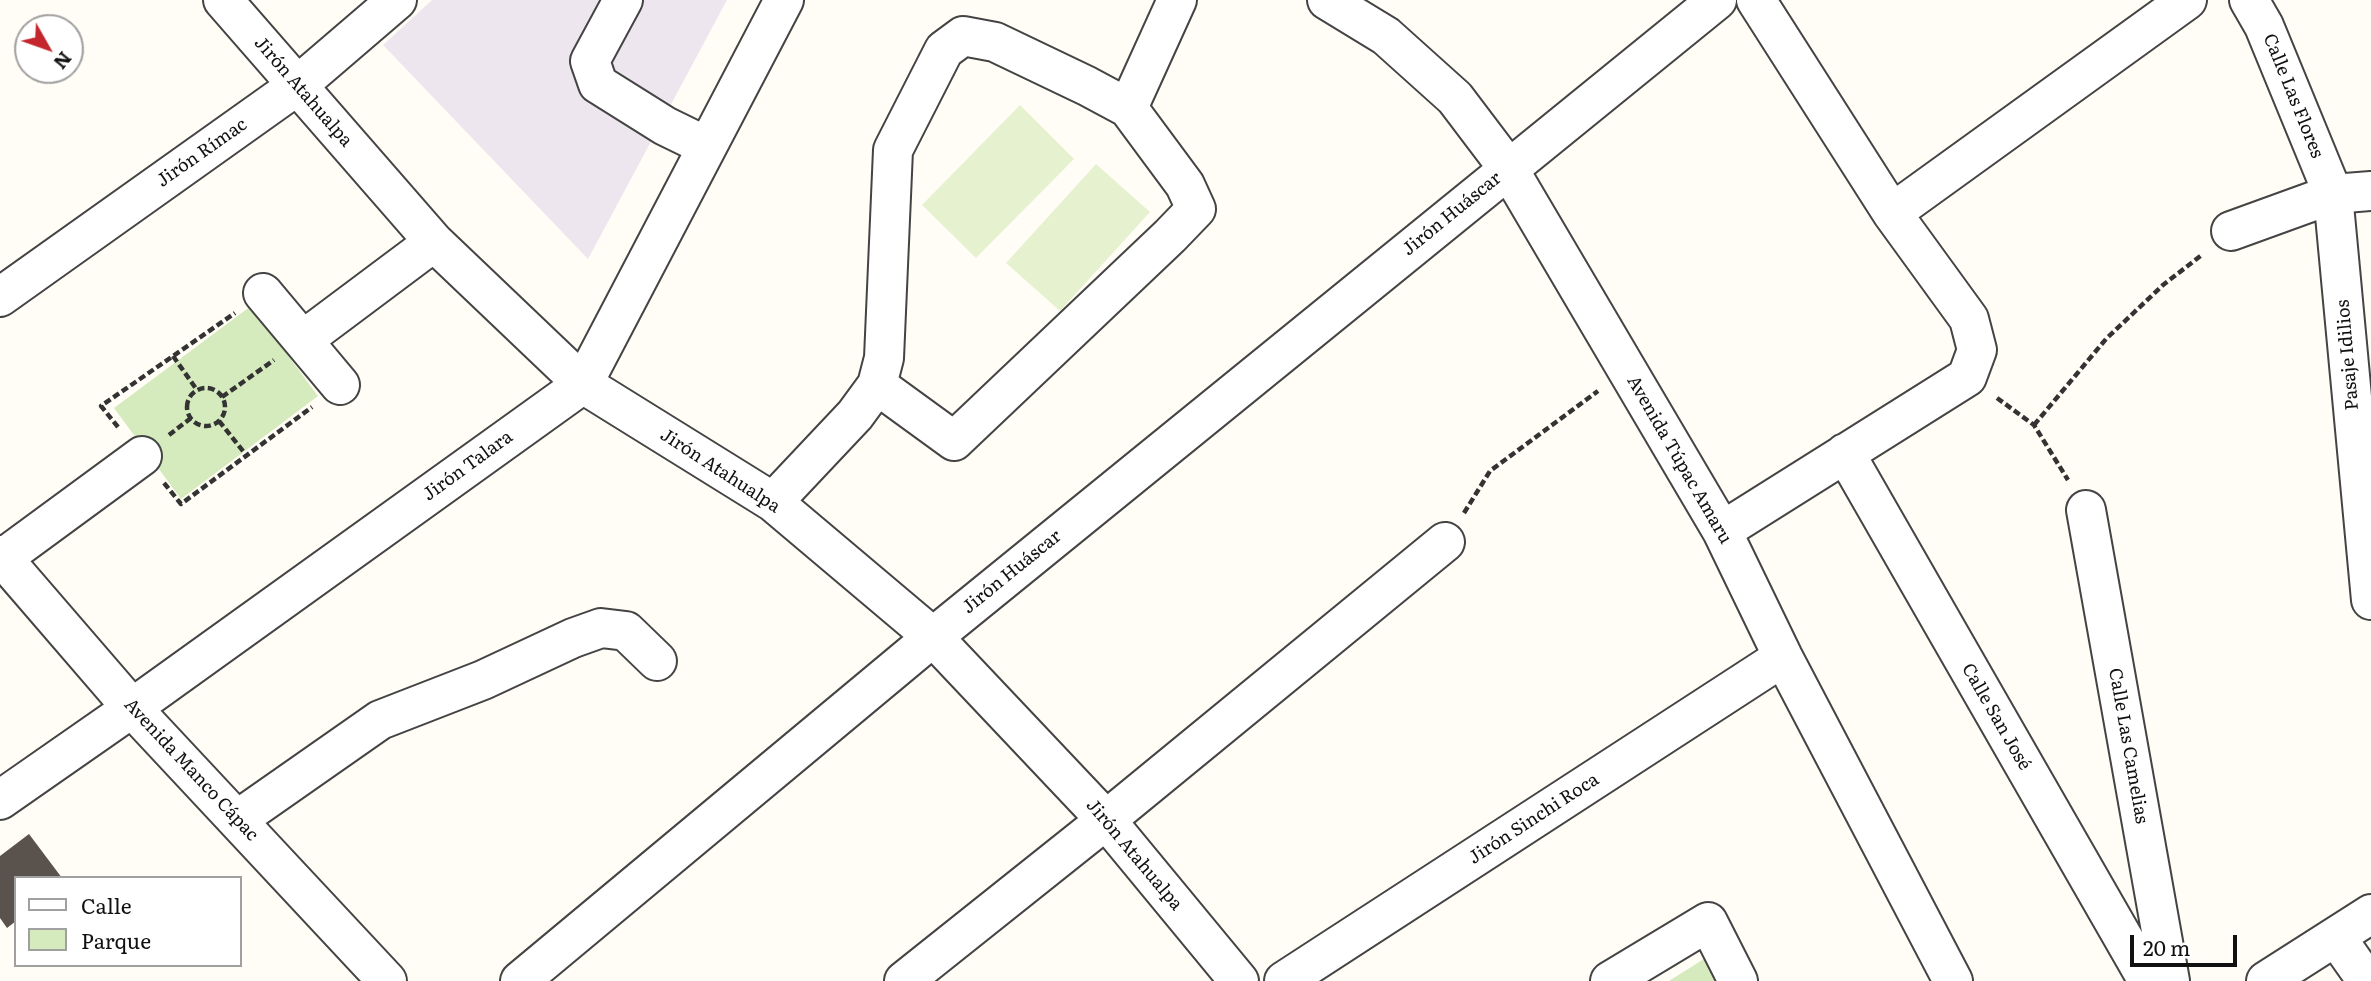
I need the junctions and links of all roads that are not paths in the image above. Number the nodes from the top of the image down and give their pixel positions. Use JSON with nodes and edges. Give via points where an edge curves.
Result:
{"nodes":[{"id":1,"x":223,"y":0,"type":"edge"},
{"id":2,"x":397,"y":0,"type":"edge"},
{"id":3,"x":623,"y":0,"type":"edge"},
{"id":4,"x":783,"y":0,"type":"edge"},
{"id":5,"x":1177,"y":0,"type":"edge"},
{"id":6,"x":1326,"y":0,"type":"edge"},
{"id":7,"x":1717,"y":0,"type":"edge"},
{"id":8,"x":1756,"y":0,"type":"edge"},
{"id":9,"x":2187,"y":0,"type":"edge"},
{"id":10,"x":2249,"y":0,"type":"edge"},
{"id":11,"x":298,"y":85,"type":"junction"},
{"id":12,"x":1128,"y":108,"type":"junction"},
{"id":13,"x":706,"y":146,"type":"junction"},
{"id":14,"x":1508,"y":168,"type":"junction"},
{"id":15,"x":2360,"y":189,"type":"edge"},
{"id":16,"x":1892,"y":214,"type":"junction"},
{"id":17,"x":2231,"y":232,"type":"road end"},
{"id":18,"x":434,"y":242,"type":"junction"},
{"id":19,"x":263,"y":293,"type":"road end"},
{"id":20,"x":0,"y":297,"type":"edge"},
{"id":21,"x":303,"y":340,"type":"junction"},
{"id":22,"x":583,"y":384,"type":"junction"},
{"id":23,"x":340,"y":385,"type":"road end"},
{"id":24,"x":877,"y":385,"type":"junction"},
{"id":25,"x":1845,"y":453,"type":"junction"},
{"id":26,"x":142,"y":456,"type":"road end"},
{"id":27,"x":773,"y":502,"type":"junction"},
{"id":28,"x":2086,"y":510,"type":"road end"},
{"id":29,"x":1722,"y":531,"type":"junction"},
{"id":30,"x":1445,"y":542,"type":"road end"},
{"id":31,"x":2,"y":557,"type":"edge"},
{"id":32,"x":2371,"y":600,"type":"edge"},
{"id":33,"x":933,"y":636,"type":"junction"},
{"id":34,"x":1783,"y":657,"type":"junction"},
{"id":35,"x":657,"y":661,"type":"dead end"},
{"id":36,"x":132,"y":708,"type":"junction"},
{"id":37,"x":0,"y":800,"type":"edge"},
{"id":38,"x":237,"y":820,"type":"junction"},
{"id":39,"x":1106,"y":820,"type":"junction"},
{"id":40,"x":2371,"y":914,"type":"edge"},
{"id":41,"x":2336,"y":937,"type":"junction"},
{"id":42,"x":1949,"y":978,"type":"edge"},
{"id":43,"x":387,"y":981,"type":"edge"},
{"id":44,"x":520,"y":981,"type":"edge"},
{"id":45,"x":904,"y":981,"type":"edge"},
{"id":46,"x":1239,"y":981,"type":"edge"},
{"id":47,"x":1284,"y":981,"type":"edge"},
{"id":48,"x":1610,"y":981,"type":"edge"},
{"id":49,"x":1738,"y":981,"type":"edge"},
{"id":50,"x":2148,"y":981,"type":"edge"},
{"id":51,"x":2169,"y":981,"type":"edge"},
{"id":52,"x":2266,"y":981,"type":"edge"},
{"id":53,"x":2367,"y":981,"type":"edge"}],
"edges":[{"from":1,"to":11,"type":"street","name":"Jirón Atahualpa"},
{"from":2,"to":11,"type":"street","name":"Jirón Rímac"},
{"from":3,"to":13,"type":"street","via":[[590,61],[598,84]]},
{"from":4,"to":13,"type":"street","name":"Jirón Talara"},
{"from":5,"to":12,"type":"street"},
{"from":6,"to":14,"type":"street","name":"Avenida Túpac Amaru","via":[[1386,36],[1455,98]]},
{"from":7,"to":14,"type":"street","name":"Jirón Huáscar"},
{"from":8,"to":16,"type":"street"},
{"from":9,"to":16,"type":"street"},
{"from":10,"to":15,"type":"street","name":"Calle Las Flores"},
{"from":11,"to":18,"type":"street","name":"Jirón Atahualpa"},
{"from":11,"to":20,"type":"street","name":"Jirón Rímac"},
{"from":12,"to":24,"type":"street","via":[[1185,185],[1196,209],[954,441]]},
{"from":12,"to":24,"type":"street","via":[[995,43],[963,36],[944,50],[893,150],[884,358]]},
{"from":13,"to":22,"type":"street","name":"Jirón Talara"},
{"from":14,"to":29,"type":"street","name":"Avenida Túpac Amaru"},
{"from":14,"to":33,"type":"street","name":"Jirón Huáscar"},
{"from":15,"to":17,"type":"street"},
{"from":15,"to":32,"type":"street","name":"Pasaje Idilios"},
{"from":16,"to":25,"type":"street","via":[[1969,319],[1977,350],[1968,377]]},
{"from":18,"to":21,"type":"street"},
{"from":18,"to":22,"type":"street","name":"Jirón Atahualpa"},
{"from":19,"to":21,"type":"street"},
{"from":21,"to":23,"type":"street"},
{"from":22,"to":27,"type":"street","name":"Jirón Atahualpa"},
{"from":22,"to":36,"type":"street","name":"Jirón Talara"},
{"from":24,"to":27,"type":"street"},
{"from":25,"to":29,"type":"street"},
{"from":25,"to":50,"type":"street","name":"Calle San José"},
{"from":26,"to":31,"type":"street"},
{"from":27,"to":33,"type":"street","name":"Jirón Atahualpa"},
{"from":28,"to":51,"type":"street","name":"Calle Las Camelias"},
{"from":29,"to":34,"type":"street","name":"Avenida Túpac Amaru"},
{"from":30,"to":39,"type":"street"},
{"from":31,"to":36,"type":"street","name":"Avenida Manco Cápac"},
{"from":33,"to":39,"type":"street","name":"Jirón Atahualpa"},
{"from":33,"to":44,"type":"street","name":"Jirón Huáscar"},
{"from":34,"to":42,"type":"street","name":"Avenida Túpac Amaru"},
{"from":34,"to":47,"type":"street","name":"Jirón Sinchi Roca"},
{"from":35,"to":38,"type":"street","via":[[626,631],[601,628],[573,638],[380,720]]},
{"from":36,"to":37,"type":"street","name":"Jirón Talara"},
{"from":36,"to":38,"type":"street","name":"Avenida Manco Cápac"},
{"from":38,"to":43,"type":"street","name":"Avenida Manco Cápac"},
{"from":39,"to":45,"type":"street"},
{"from":39,"to":46,"type":"street","name":"Jirón Atahualpa"},
{"from":40,"to":41,"type":"street"},
{"from":41,"to":52,"type":"street"},
{"from":41,"to":53,"type":"street"},
{"from":48,"to":49,"type":"street","via":[[1708,922]]}]}
